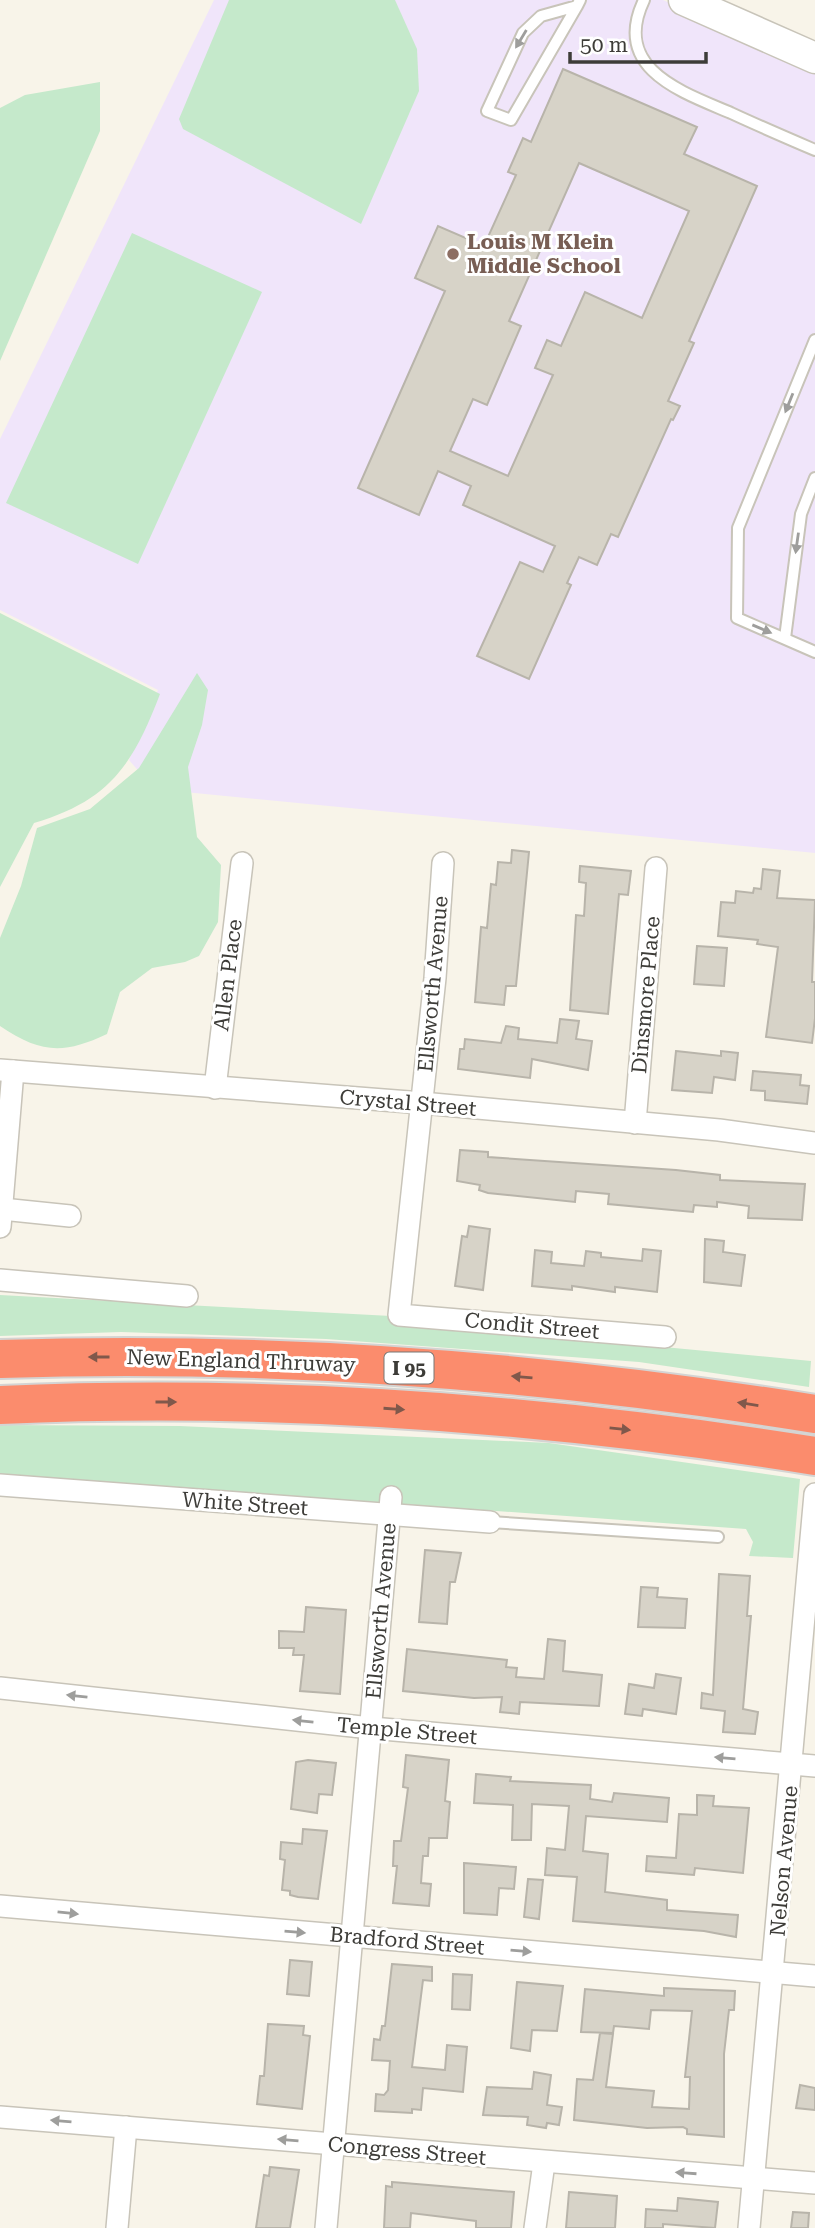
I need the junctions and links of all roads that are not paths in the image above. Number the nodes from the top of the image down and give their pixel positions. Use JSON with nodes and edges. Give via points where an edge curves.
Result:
{"nodes":[{"id":1,"x":644,"y":0,"type":"edge"},
{"id":2,"x":688,"y":1,"type":"edge"},
{"id":3,"x":578,"y":3,"type":"edge"},
{"id":4,"x":815,"y":58,"type":"edge"},
{"id":5,"x":815,"y":150,"type":"edge"},
{"id":6,"x":815,"y":340,"type":"edge"},
{"id":7,"x":815,"y":478,"type":"edge"},
{"id":8,"x":785,"y":639,"type":"junction"},
{"id":9,"x":815,"y":652,"type":"edge"},
{"id":10,"x":242,"y":863,"type":"dead end"},
{"id":11,"x":443,"y":863,"type":"dead end"},
{"id":12,"x":656,"y":867,"type":"dead end"},
{"id":13,"x":7,"y":1071,"type":"edge"},
{"id":14,"x":215,"y":1088,"type":"junction"},
{"id":15,"x":422,"y":1104,"type":"junction"},
{"id":16,"x":635,"y":1123,"type":"junction"},
{"id":17,"x":815,"y":1143,"type":"edge"},
{"id":18,"x":70,"y":1216,"type":"dead end"},
{"id":19,"x":1,"y":1218,"type":"edge"},
{"id":20,"x":0,"y":1280,"type":"edge"},
{"id":21,"x":187,"y":1296,"type":"dead end"},
{"id":22,"x":398,"y":1315,"type":"joint"},
{"id":23,"x":665,"y":1337,"type":"dead end"},
{"id":24,"x":0,"y":1360,"type":"edge"},
{"id":25,"x":0,"y":1405,"type":"edge"},
{"id":26,"x":815,"y":1414,"type":"edge"},
{"id":27,"x":815,"y":1456,"type":"edge"},
{"id":28,"x":0,"y":1485,"type":"edge"},
{"id":29,"x":814,"y":1502,"type":"edge"},
{"id":30,"x":390,"y":1506,"type":"junction"},
{"id":31,"x":490,"y":1522,"type":"joint"},
{"id":32,"x":718,"y":1537,"type":"dead end"},
{"id":33,"x":0,"y":1688,"type":"edge"},
{"id":34,"x":371,"y":1728,"type":"junction"},
{"id":35,"x":793,"y":1764,"type":"junction"},
{"id":36,"x":815,"y":1766,"type":"edge"},
{"id":37,"x":0,"y":1906,"type":"edge"},
{"id":38,"x":352,"y":1936,"type":"junction"},
{"id":39,"x":773,"y":1973,"type":"junction"},
{"id":40,"x":815,"y":1976,"type":"edge"},
{"id":41,"x":0,"y":2117,"type":"edge"},
{"id":42,"x":126,"y":2126,"type":"junction"},
{"id":43,"x":334,"y":2144,"type":"junction"},
{"id":44,"x":544,"y":2163,"type":"junction"},
{"id":45,"x":754,"y":2179,"type":"junction"},
{"id":46,"x":815,"y":2183,"type":"edge"},
{"id":47,"x":117,"y":2228,"type":"edge"},
{"id":48,"x":326,"y":2228,"type":"edge"},
{"id":49,"x":535,"y":2228,"type":"edge"},
{"id":50,"x":749,"y":2228,"type":"edge"}],
"edges":[{"from":1,"to":5,"type":"lane","via":[[635,37],[647,65],[667,85]]},
{"from":2,"to":4,"type":"street"},
{"from":3,"to":3,"type":"lane","one_way":true,"via":[[541,16],[523,33],[487,111],[512,120]]},
{"from":6,"to":8,"type":"lane","one_way":true,"via":[[738,528],[737,618]]},
{"from":7,"to":8,"type":"lane","one_way":true,"via":[[801,514]]},
{"from":8,"to":9,"type":"lane"},
{"from":10,"to":14,"type":"street","name":"Allen Place"},
{"from":11,"to":15,"type":"street","name":"Ellsworth Avenue"},
{"from":12,"to":16,"type":"street","name":"Dinsmore Place"},
{"from":13,"to":14,"type":"street","name":"Crystal Street"},
{"from":13,"to":19,"type":"street"},
{"from":14,"to":15,"type":"street","name":"Crystal Street"},
{"from":15,"to":16,"type":"street","name":"Crystal Street"},
{"from":15,"to":22,"type":"street","name":"Ellsworth Avenue"},
{"from":16,"to":17,"type":"street","name":"Crystal Street"},
{"from":18,"to":19,"type":"street"},
{"from":20,"to":21,"type":"street"},
{"from":22,"to":23,"type":"street","name":"Condit Street"},
{"from":26,"to":24,"type":"highway","name":"New England Thruway","number":"I 95","one_way":true,"via":[[567,1381],[343,1364],[132,1357]]},
{"from":25,"to":27,"type":"highway","name":"New England Thruway","number":"I 95","one_way":true,"via":[[172,1402],[385,1409],[597,1426]]},
{"from":28,"to":30,"type":"street","name":"White Street"},
{"from":29,"to":35,"type":"street","name":"Nelson Avenue"},
{"from":30,"to":31,"type":"street","name":"White Street"},
{"from":30,"to":34,"type":"street","name":"Ellsworth Avenue"},
{"from":31,"to":32,"type":"lane"},
{"from":34,"to":33,"type":"street","name":"Temple Street","one_way":true},
{"from":35,"to":34,"type":"street","name":"Temple Street","one_way":true},
{"from":34,"to":38,"type":"street","name":"Ellsworth Avenue"},
{"from":35,"to":36,"type":"street","name":"Temple Street"},
{"from":35,"to":39,"type":"street","name":"Nelson Avenue"},
{"from":37,"to":38,"type":"street","name":"Bradford Street","one_way":true},
{"from":38,"to":39,"type":"street","name":"Bradford Street","one_way":true},
{"from":38,"to":43,"type":"street","name":"Ellsworth Avenue"},
{"from":39,"to":40,"type":"street","name":"Bradford Street"},
{"from":39,"to":45,"type":"street","name":"Nelson Avenue"},
{"from":42,"to":41,"type":"street","name":"Congress Street","one_way":true},
{"from":43,"to":42,"type":"street","name":"Congress Street","one_way":true},
{"from":42,"to":47,"type":"street"},
{"from":43,"to":44,"type":"street","name":"Congress Street"},
{"from":43,"to":48,"type":"street","name":"Ellsworth Avenue"},
{"from":45,"to":44,"type":"street","name":"Congress Street","one_way":true},
{"from":44,"to":49,"type":"street"},
{"from":45,"to":46,"type":"street","name":"Congress Street"},
{"from":45,"to":50,"type":"street","name":"Nelson Avenue"}]}
